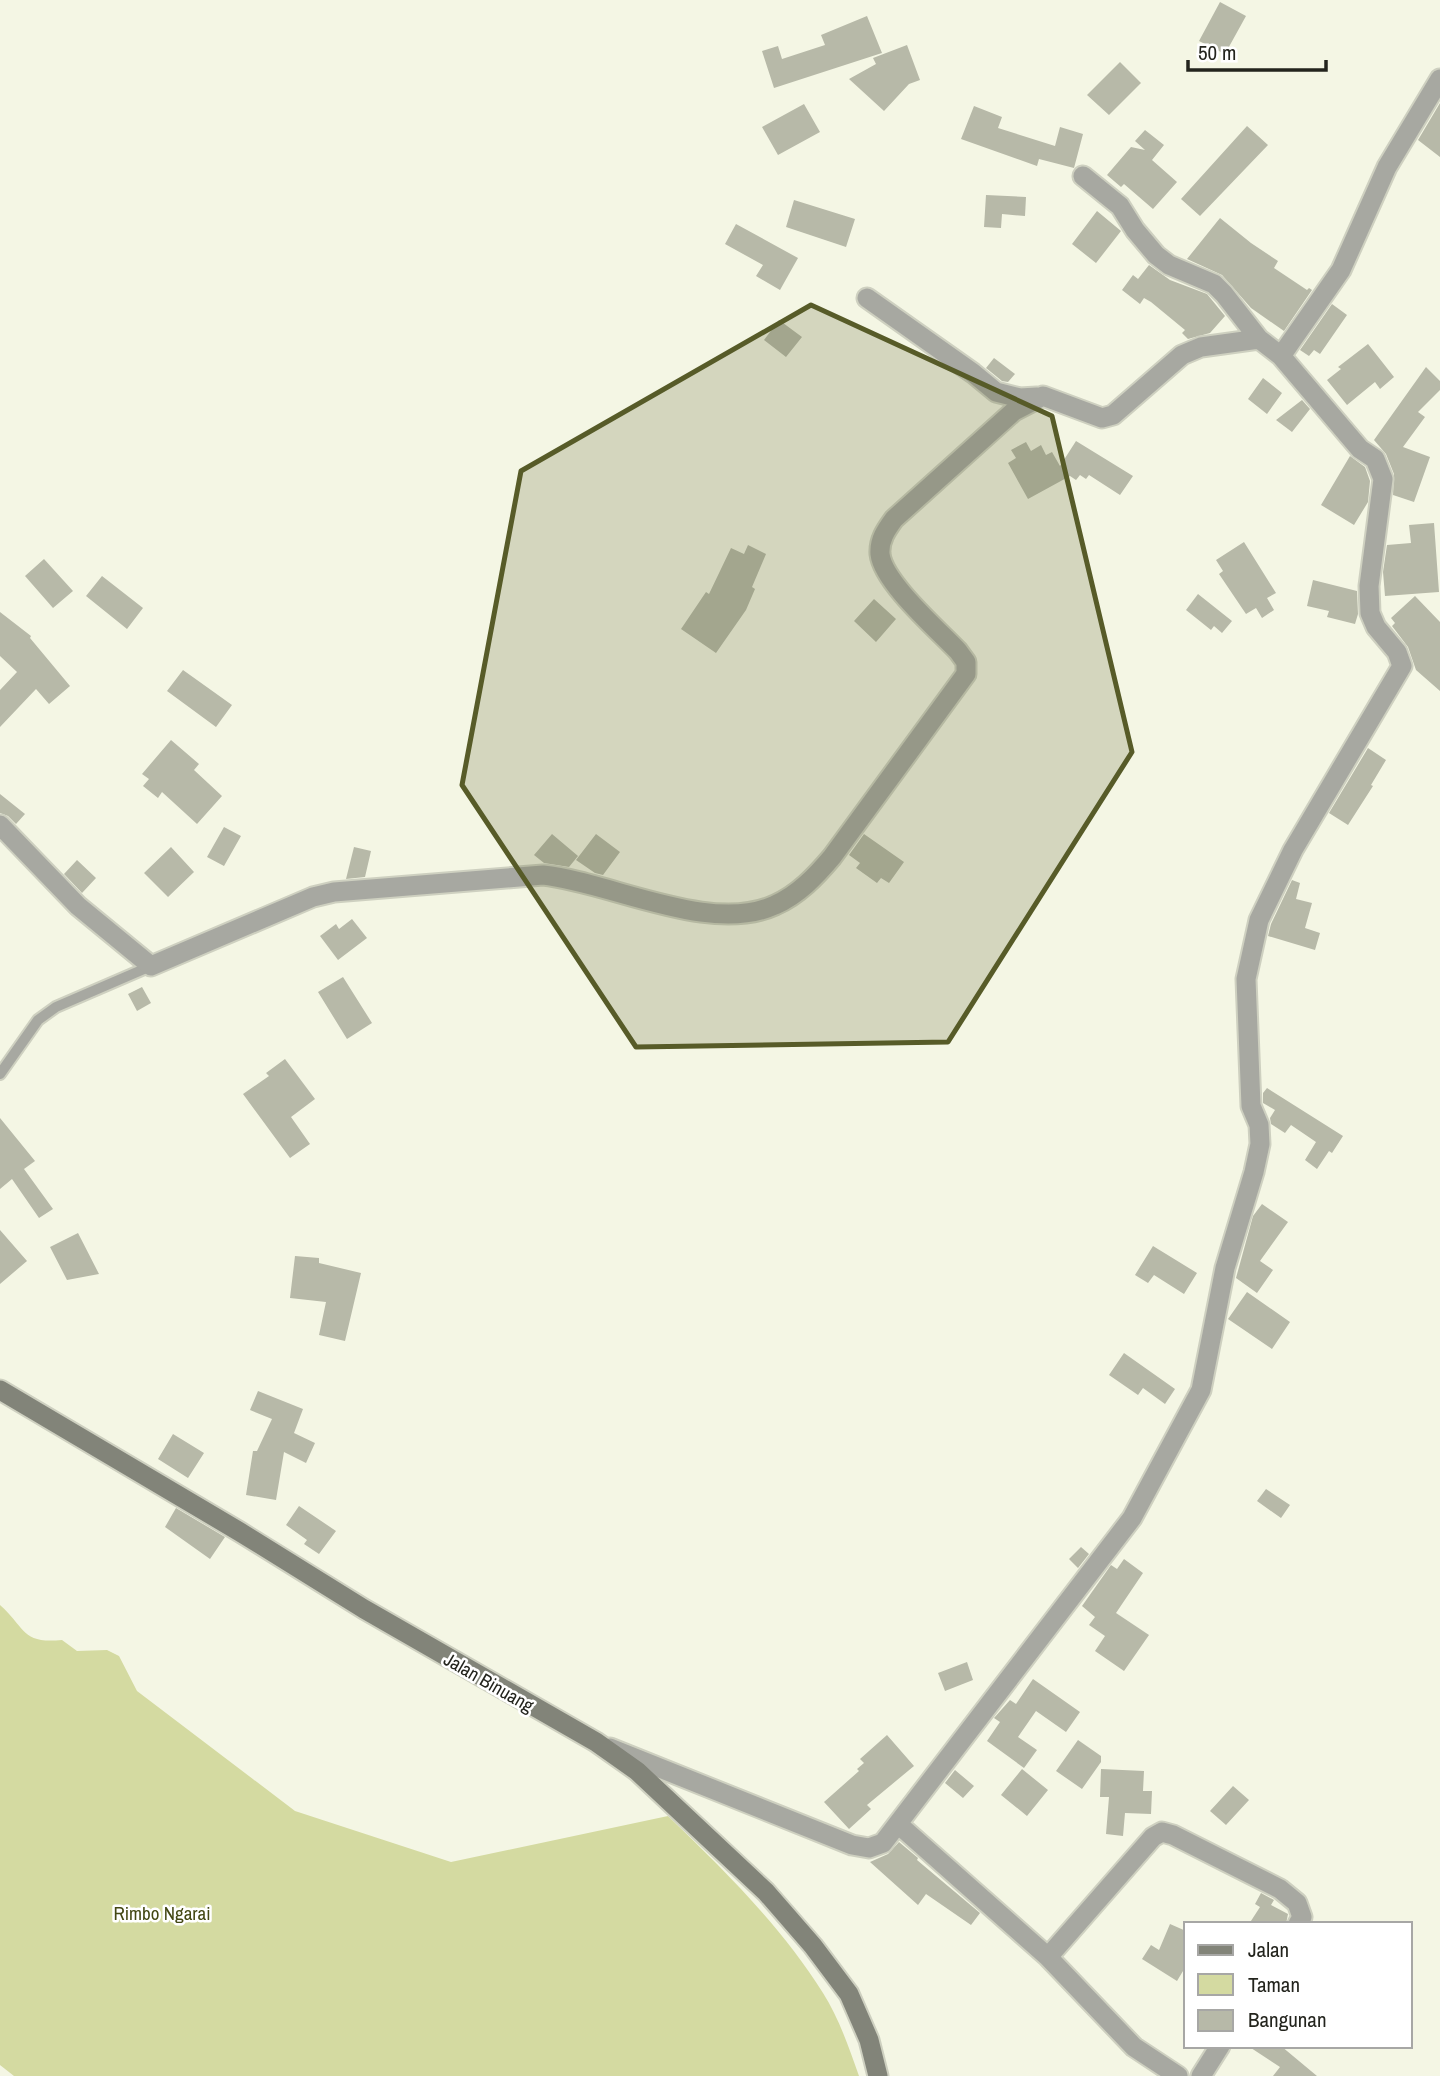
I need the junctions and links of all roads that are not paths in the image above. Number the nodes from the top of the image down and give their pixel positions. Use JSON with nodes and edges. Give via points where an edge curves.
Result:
{"nodes":[{"id":1,"x":1440,"y":79,"type":"edge"},
{"id":2,"x":1083,"y":176,"type":"dead end"},
{"id":3,"x":867,"y":298,"type":"dead end"},
{"id":4,"x":1259,"y":339,"type":"junction"},
{"id":5,"x":1282,"y":356,"type":"junction"},
{"id":6,"x":1043,"y":396,"type":"junction"},
{"id":7,"x":0,"y":825,"type":"edge"},
{"id":8,"x":151,"y":966,"type":"junction"},
{"id":9,"x":0,"y":1074,"type":"edge"},
{"id":10,"x":0,"y":1390,"type":"edge"},
{"id":11,"x":596,"y":1742,"type":"junction"},
{"id":12,"x":898,"y":1824,"type":"junction"},
{"id":13,"x":1299,"y":1922,"type":"edge"},
{"id":14,"x":1048,"y":1957,"type":"junction"},
{"id":15,"x":1219,"y":2048,"type":"edge"},
{"id":16,"x":878,"y":2076,"type":"edge"},
{"id":17,"x":1178,"y":2076,"type":"edge"},
{"id":18,"x":1201,"y":2076,"type":"edge"}],
"edges":[{"from":1,"to":5,"type":"street","via":[[1387,167],[1340,270]]},
{"from":2,"to":4,"type":"street","via":[[1120,206],[1135,230],[1168,265],[1214,284]]},
{"from":3,"to":6,"type":"street","via":[[996,392],[1020,398]]},
{"from":4,"to":5,"type":"street"},
{"from":4,"to":6,"type":"street","via":[[1201,347],[1182,355],[1113,415],[1102,418]]},
{"from":5,"to":12,"type":"street","via":[[1360,449],[1375,459],[1383,479],[1369,586],[1370,613],[1402,667],[1293,850],[1259,920],[1246,979],[1251,1106],[1260,1144],[1225,1268],[1201,1390],[1132,1518]]},
{"from":6,"to":8,"type":"street","via":[[1014,411],[894,519],[883,535],[880,552],[892,582],[958,651],[966,662],[966,674],[832,857],[809,883],[774,906],[734,915],[676,908],[543,875],[334,892]]},
{"from":7,"to":8,"type":"street","via":[[78,906]]},
{"from":8,"to":9,"type":"lane","via":[[56,1007],[38,1020]]},
{"from":10,"to":11,"type":"main road","name":"Jalan Binuang"},
{"from":11,"to":12,"type":"street","via":[[852,1845],[869,1848],[883,1843]]},
{"from":11,"to":16,"type":"main road","name":"Jalan Binuang","via":[[637,1771],[712,1840],[813,1946],[849,1994],[869,2040]]},
{"from":12,"to":14,"type":"street"},
{"from":13,"to":14,"type":"street","via":[[1297,1903],[1280,1889],[1162,1832]]},
{"from":14,"to":17,"type":"street","via":[[1134,2047]]},
{"from":15,"to":18,"type":"street"}]}
